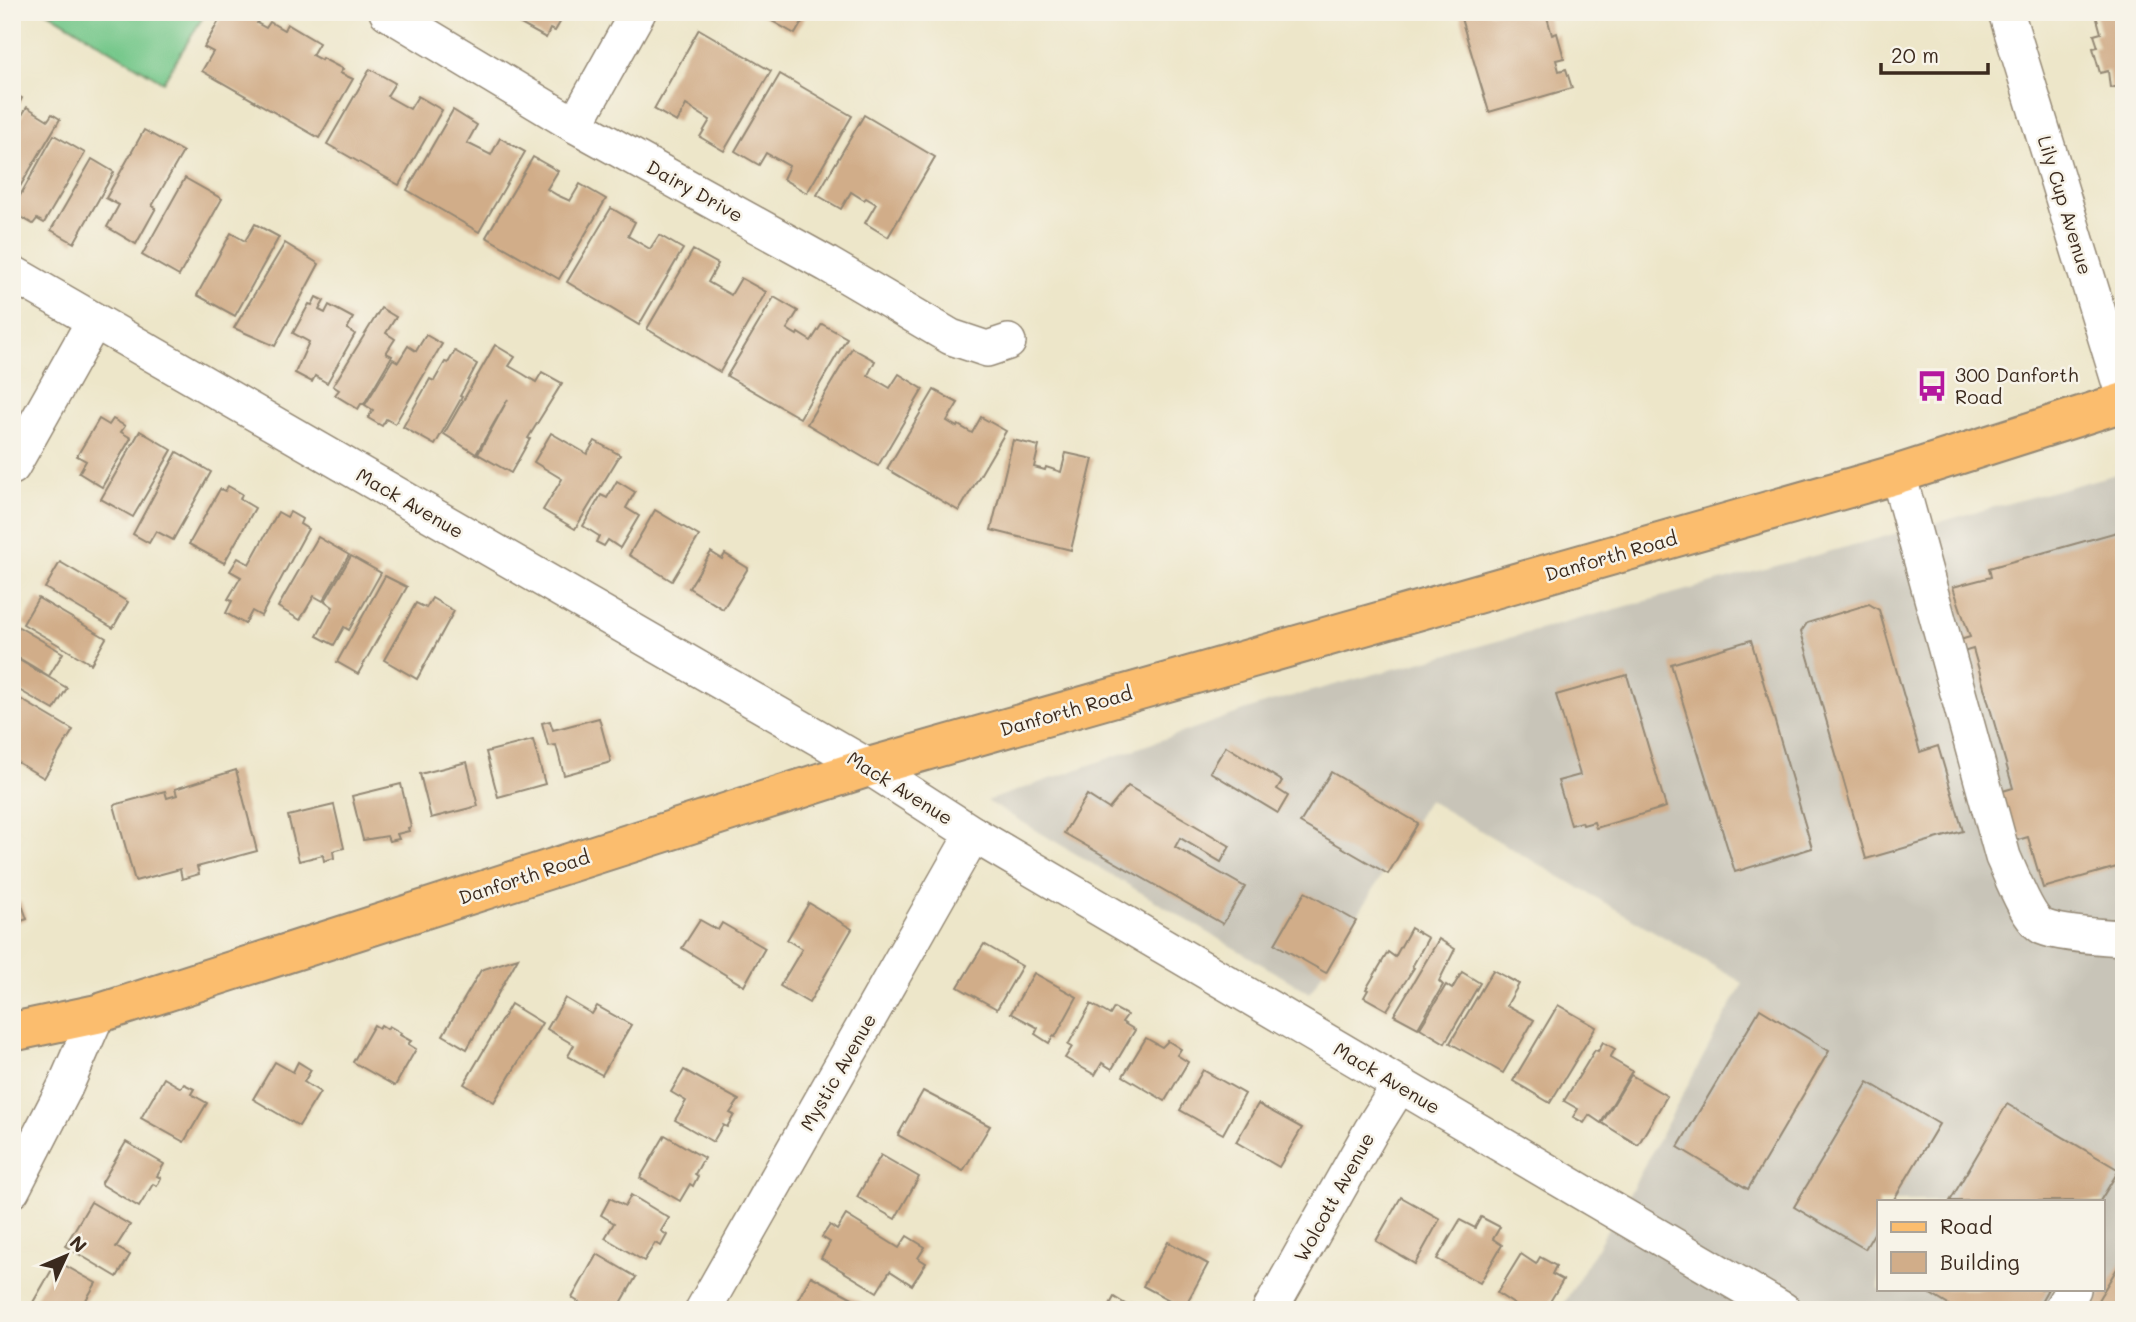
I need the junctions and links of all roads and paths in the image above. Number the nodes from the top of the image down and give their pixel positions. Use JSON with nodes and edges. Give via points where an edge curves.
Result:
{"nodes":[{"id":1,"x":387,"y":12,"type":"edge"},
{"id":2,"x":638,"y":12,"type":"edge"},
{"id":3,"x":2006,"y":12,"type":"edge"},
{"id":4,"x":575,"y":125,"type":"junction"},
{"id":5,"x":12,"y":273,"type":"edge"},
{"id":6,"x":94,"y":321,"type":"junction"},
{"id":7,"x":1008,"y":342,"type":"dead end"},
{"id":8,"x":2124,"y":400,"type":"edge"},
{"id":9,"x":12,"y":467,"type":"edge"},
{"id":10,"x":1898,"y":474,"type":"junction"},
{"id":11,"x":869,"y":767,"type":"junction"},
{"id":12,"x":973,"y":834,"type":"junction"},
{"id":13,"x":2124,"y":938,"type":"edge"},
{"id":14,"x":97,"y":1014,"type":"junction"},
{"id":15,"x":12,"y":1032,"type":"edge"},
{"id":16,"x":1399,"y":1086,"type":"junction"},
{"id":17,"x":12,"y":1190,"type":"edge"},
{"id":18,"x":2072,"y":1290,"type":"edge"},
{"id":19,"x":1775,"y":1308,"type":"edge"},
{"id":20,"x":703,"y":1310,"type":"edge"},
{"id":21,"x":1270,"y":1310,"type":"edge"},
{"id":22,"x":2061,"y":1310,"type":"edge"}],
"edges":[{"from":1,"to":4,"type":"street","name":"Dairy Drive"},
{"from":2,"to":4,"type":"street"},
{"from":3,"to":8,"type":"street","name":"Lily Cup Avenue"},
{"from":4,"to":7,"type":"street","name":"Dairy Drive","via":[[951,337],[987,349]]},
{"from":5,"to":6,"type":"street","name":"Mack Avenue"},
{"from":6,"to":9,"type":"street"},
{"from":6,"to":11,"type":"street","name":"Mack Avenue"},
{"from":8,"to":10,"type":"main road","name":"Danforth Road"},
{"from":10,"to":11,"type":"main road","name":"Danforth Road"},
{"from":10,"to":13,"type":"street","via":[[2003,857],[2029,911],[2042,927]]},
{"from":11,"to":12,"type":"street","name":"Mack Avenue"},
{"from":11,"to":14,"type":"main road","name":"Danforth Road"},
{"from":12,"to":16,"type":"street","name":"Mack Avenue"},
{"from":12,"to":20,"type":"street","name":"Mystic Avenue"},
{"from":14,"to":15,"type":"main road","name":"Danforth Road"},
{"from":14,"to":17,"type":"street"},
{"from":16,"to":19,"type":"street","name":"Mack Avenue"},
{"from":16,"to":21,"type":"street","name":"Wolcott Avenue"},
{"from":18,"to":22,"type":"street"}]}
